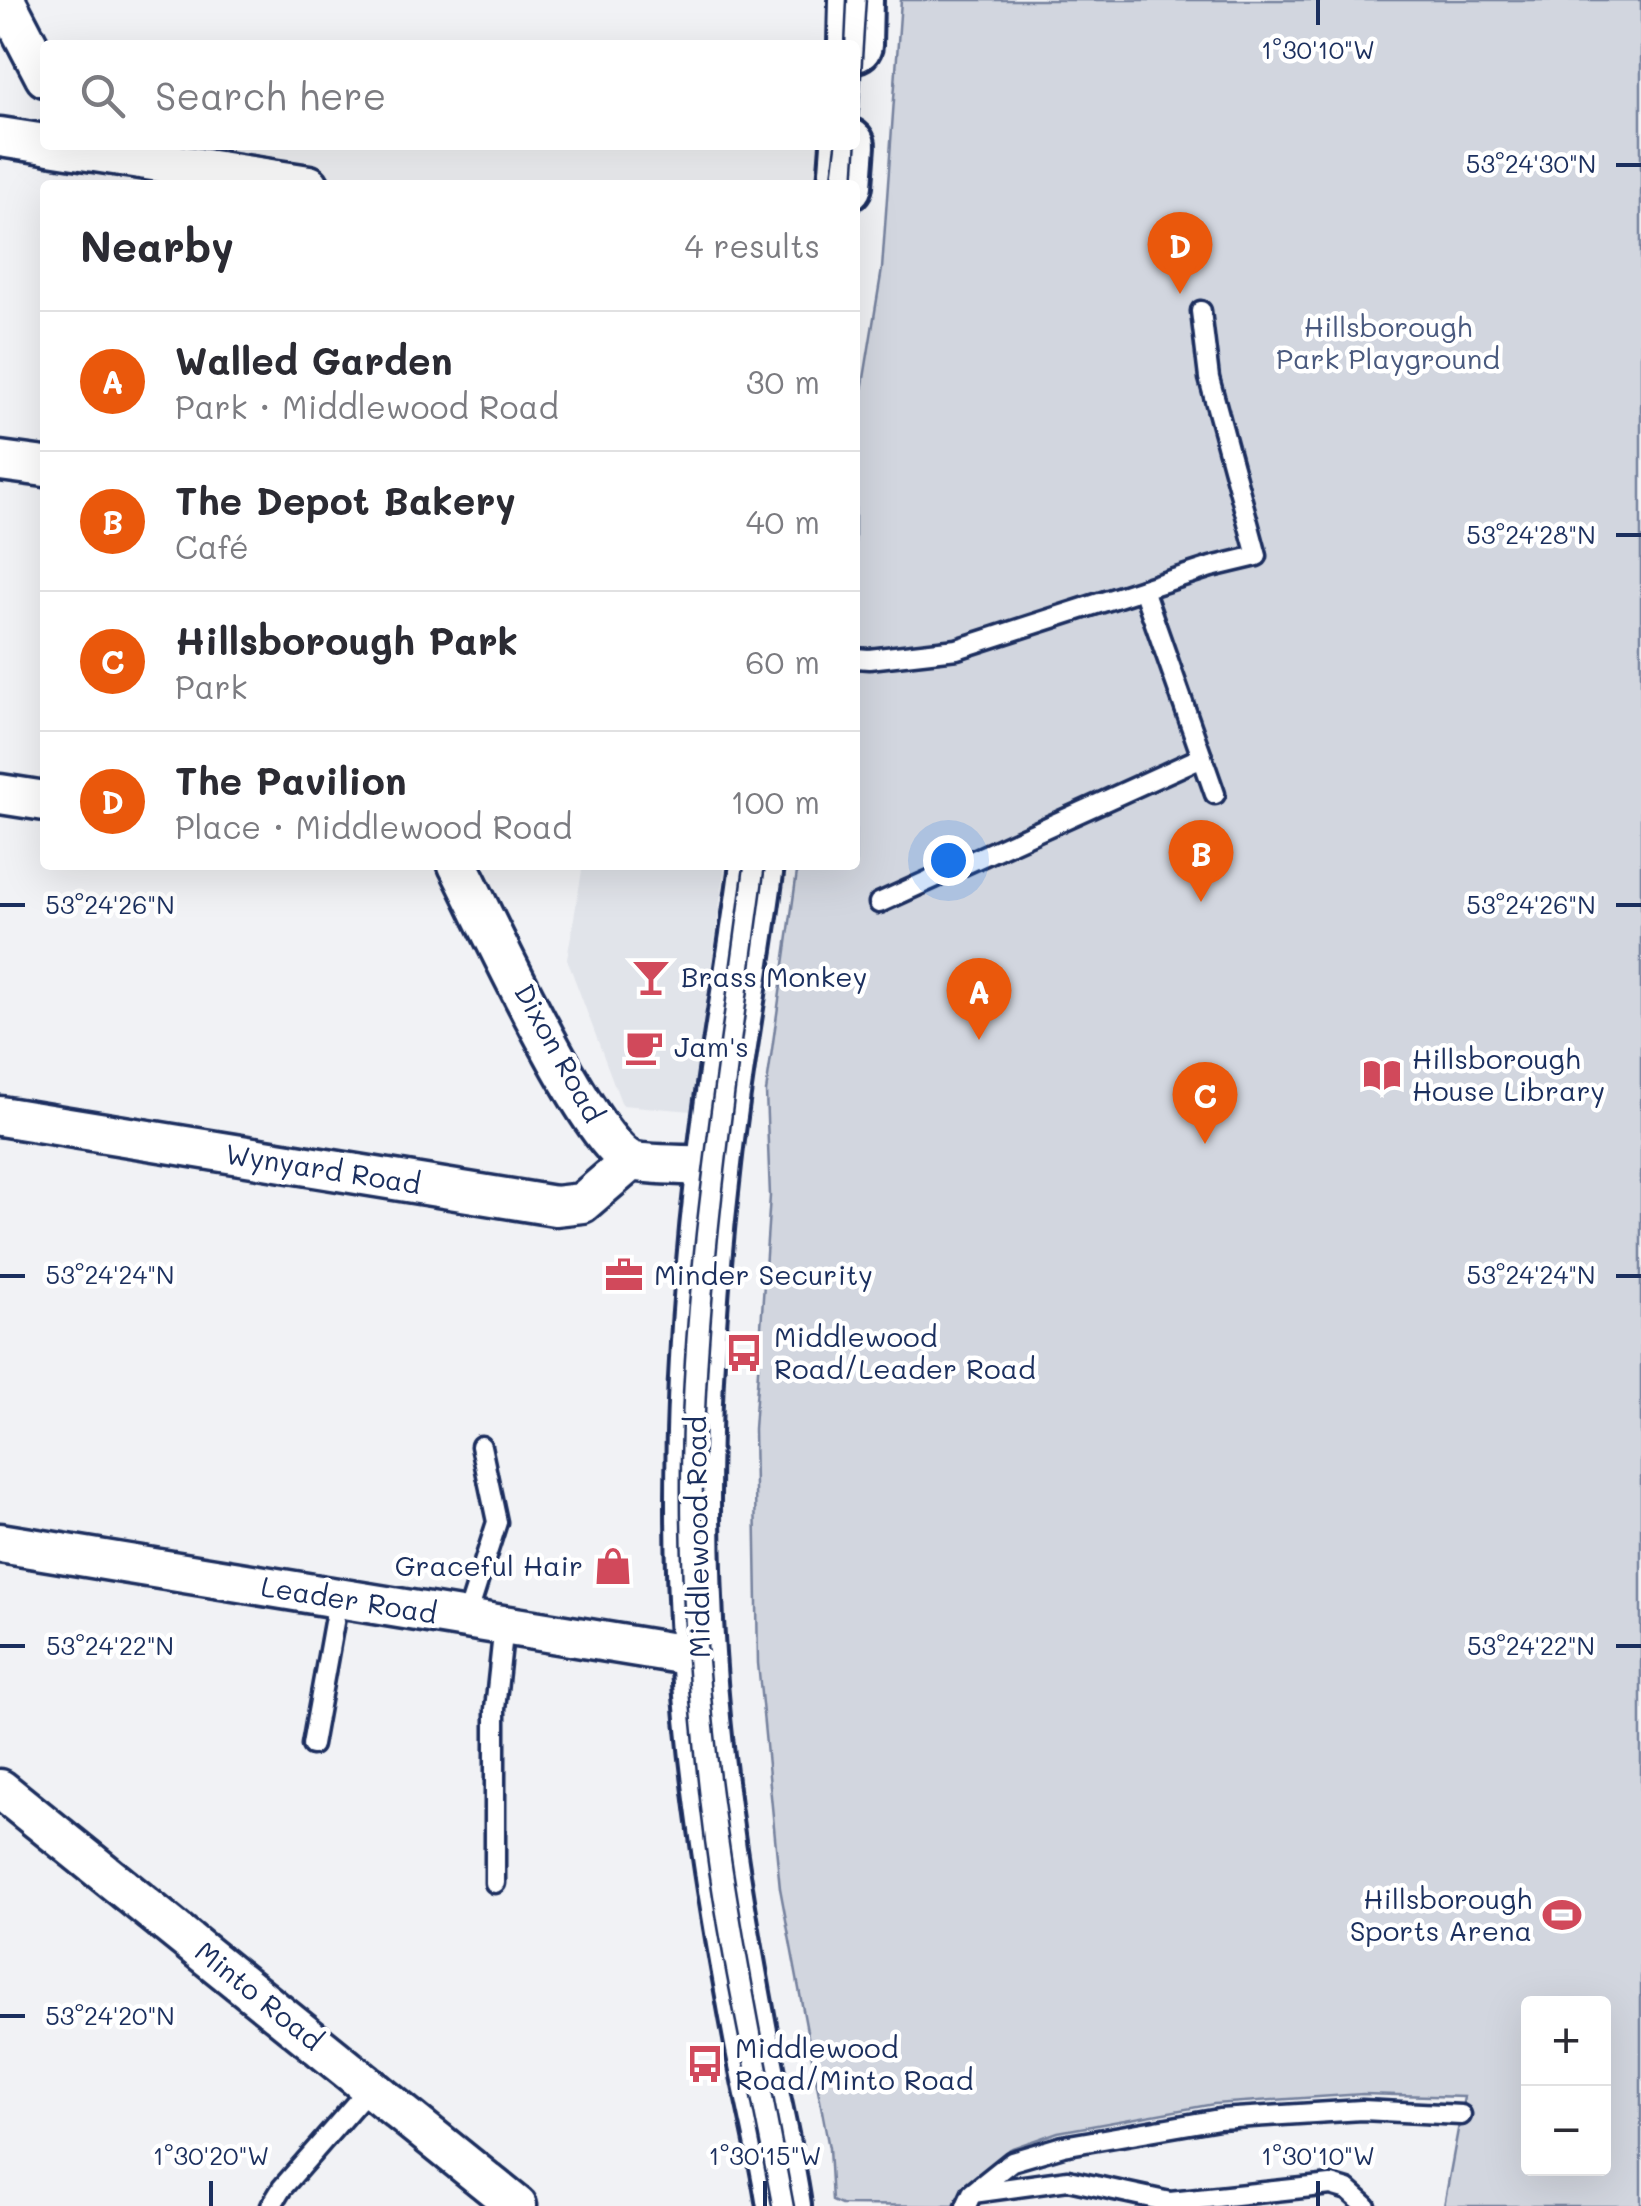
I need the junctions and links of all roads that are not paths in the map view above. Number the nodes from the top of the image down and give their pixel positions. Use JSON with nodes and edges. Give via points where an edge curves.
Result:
{"nodes":[{"id":1,"x":5,"y":0,"type":"edge"},
{"id":2,"x":856,"y":0,"type":"edge"},
{"id":3,"x":855,"y":40,"type":"edge"},
{"id":4,"x":40,"y":67,"type":"edge"},
{"id":5,"x":0,"y":137,"type":"edge"},
{"id":6,"x":40,"y":143,"type":"edge"},
{"id":7,"x":68,"y":150,"type":"edge"},
{"id":8,"x":89,"y":150,"type":"edge"},
{"id":9,"x":848,"y":150,"type":"edge"},
{"id":10,"x":96,"y":180,"type":"edge"},
{"id":11,"x":277,"y":180,"type":"edge"},
{"id":12,"x":844,"y":180,"type":"edge"},
{"id":13,"x":1200,"y":312,"type":"dead end"},
{"id":14,"x":0,"y":460,"type":"edge"},
{"id":15,"x":40,"y":467,"type":"edge"},
{"id":16,"x":1143,"y":589,"type":"junction"},
{"id":17,"x":860,"y":659,"type":"edge"},
{"id":18,"x":1202,"y":758,"type":"junction"},
{"id":19,"x":0,"y":794,"type":"edge"},
{"id":20,"x":1215,"y":794,"type":"dead end"},
{"id":21,"x":40,"y":800,"type":"edge"},
{"id":22,"x":456,"y":870,"type":"edge"},
{"id":23,"x":756,"y":870,"type":"edge"},
{"id":24,"x":879,"y":903,"type":"dead end"},
{"id":25,"x":0,"y":1116,"type":"edge"},
{"id":26,"x":632,"y":1161,"type":"junction"},
{"id":27,"x":714,"y":1166,"type":"junction"},
{"id":28,"x":481,"y":1446,"type":"dead end"},
{"id":29,"x":0,"y":1543,"type":"edge"},
{"id":30,"x":338,"y":1600,"type":"junction"},
{"id":31,"x":466,"y":1618,"type":"junction"},
{"id":32,"x":504,"y":1624,"type":"junction"},
{"id":33,"x":698,"y":1654,"type":"junction"},
{"id":34,"x":312,"y":1744,"type":"dead end"},
{"id":35,"x":0,"y":1789,"type":"edge"},
{"id":36,"x":495,"y":1883,"type":"dead end"},
{"id":37,"x":370,"y":2086,"type":"junction"},
{"id":38,"x":1461,"y":2115,"type":"dead end"},
{"id":39,"x":969,"y":2200,"type":"edge"},
{"id":40,"x":1160,"y":2203,"type":"edge"},
{"id":41,"x":271,"y":2206,"type":"edge"},
{"id":42,"x":517,"y":2206,"type":"edge"},
{"id":43,"x":784,"y":2206,"type":"edge"},
{"id":44,"x":1366,"y":2206,"type":"edge"}],
"edges":[{"from":1,"to":4,"type":"street"},
{"from":2,"to":3,"type":"street"},
{"from":5,"to":6,"type":"street"},
{"from":7,"to":10,"type":"street"},
{"from":8,"to":11,"type":"street"},
{"from":9,"to":12,"type":"street"},
{"from":13,"to":16,"type":"lane","via":[[1208,378],[1257,556]]},
{"from":14,"to":15,"type":"street"},
{"from":16,"to":17,"type":"lane","via":[[957,650]]},
{"from":16,"to":18,"type":"lane"},
{"from":18,"to":20,"type":"lane"},
{"from":18,"to":24,"type":"lane"},
{"from":19,"to":21,"type":"street"},
{"from":22,"to":26,"type":"street","name":"Dixon Road","via":[[576,1093],[607,1139]]},
{"from":23,"to":27,"type":"street","name":"Middlewood Road"},
{"from":25,"to":26,"type":"street","name":"Wynyard Road","via":[[555,1206],[582,1203]]},
{"from":26,"to":27,"type":"street"},
{"from":27,"to":33,"type":"street","name":"Middlewood Road","via":[[694,1422]]},
{"from":28,"to":31,"type":"lane","via":[[497,1522]]},
{"from":29,"to":30,"type":"street","name":"Leader Road"},
{"from":30,"to":31,"type":"street","name":"Leader Road"},
{"from":30,"to":34,"type":"lane"},
{"from":31,"to":32,"type":"street","name":"Leader Road"},
{"from":32,"to":33,"type":"street","name":"Leader Road"},
{"from":32,"to":36,"type":"lane","via":[[495,1708]]},
{"from":33,"to":43,"type":"street","name":"Middlewood Road","via":[[720,1859]]},
{"from":35,"to":37,"type":"street","name":"Minto Road"},
{"from":37,"to":41,"type":"lane"},
{"from":37,"to":42,"type":"street","name":"Minto Road"},
{"from":38,"to":39,"type":"lane","via":[[1362,2110],[1219,2119],[1012,2161]]},
{"from":39,"to":40,"type":"lane","via":[[1068,2180]]},
{"from":40,"to":44,"type":"lane","via":[[1331,2185]]}]}
